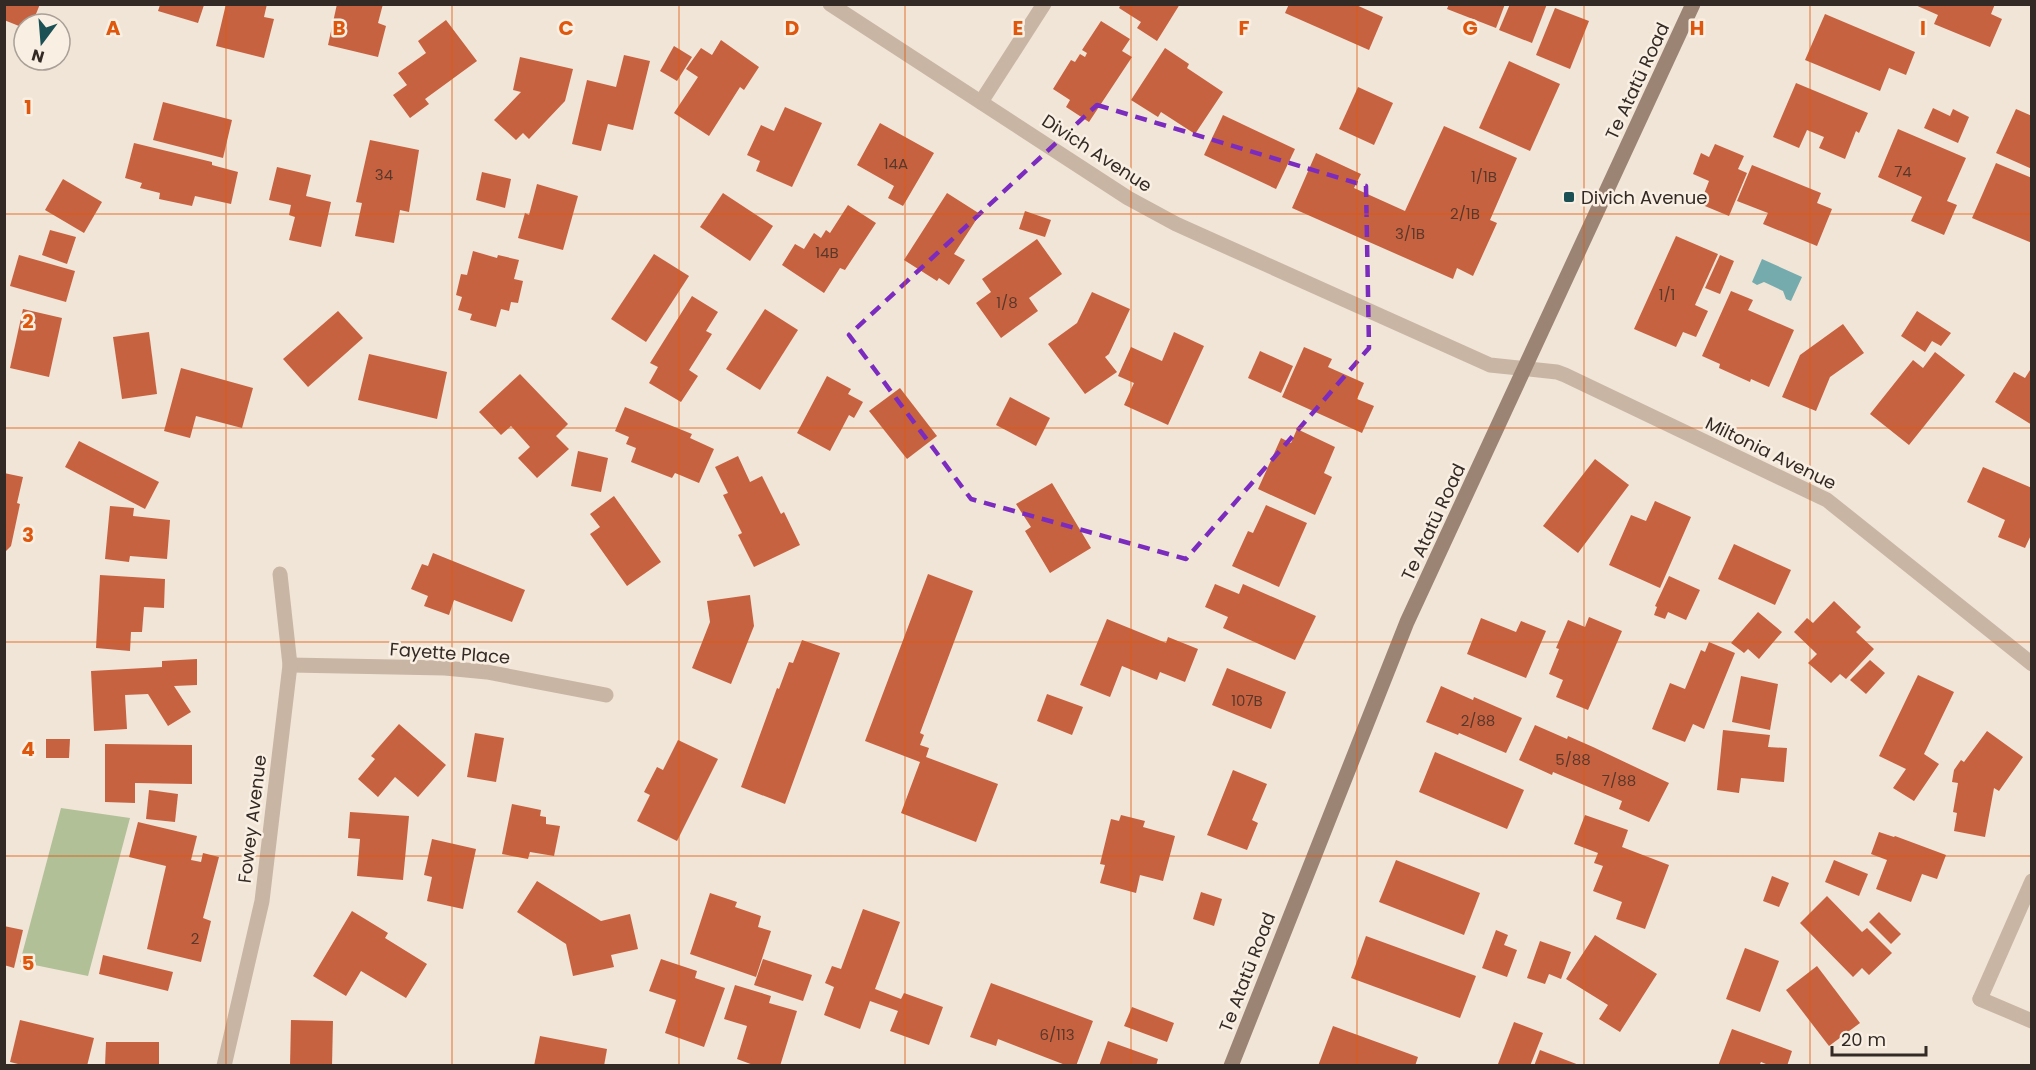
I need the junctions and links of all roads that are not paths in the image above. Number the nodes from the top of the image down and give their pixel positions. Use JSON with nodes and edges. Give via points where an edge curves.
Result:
{"nodes":[{"id":1,"x":830,"y":4,"type":"edge"},
{"id":2,"x":1044,"y":4,"type":"edge"},
{"id":3,"x":1693,"y":4,"type":"edge"},
{"id":4,"x":981,"y":102,"type":"junction"},
{"id":5,"x":1525,"y":369,"type":"junction"},
{"id":6,"x":280,"y":574,"type":"dead end"},
{"id":7,"x":2031,"y":664,"type":"edge"},
{"id":8,"x":290,"y":665,"type":"junction"},
{"id":9,"x":606,"y":695,"type":"dead end"},
{"id":10,"x":2031,"y":881,"type":"edge"},
{"id":11,"x":2031,"y":1021,"type":"edge"},
{"id":12,"x":224,"y":1065,"type":"edge"},
{"id":13,"x":1232,"y":1065,"type":"edge"}],
"edges":[{"from":1,"to":4,"type":"street","name":"Divich Avenue"},
{"from":2,"to":4,"type":"street"},
{"from":3,"to":5,"type":"main road","name":"Te Atatū Road"},
{"from":4,"to":5,"type":"street","name":"Divich Avenue","via":[[1176,225],[1490,365]]},
{"from":5,"to":7,"type":"street","name":"Miltonia Avenue","via":[[1565,375],[1827,500]]},
{"from":5,"to":13,"type":"main road","name":"Te Atatū Road","via":[[1407,622]]},
{"from":6,"to":8,"type":"street","name":"Fowey Avenue"},
{"from":8,"to":9,"type":"street","name":"Fayette Place","via":[[445,668],[487,672]]},
{"from":8,"to":12,"type":"street","name":"Fowey Avenue","via":[[262,901]]},
{"from":10,"to":11,"type":"street","via":[[1980,999]]}]}
